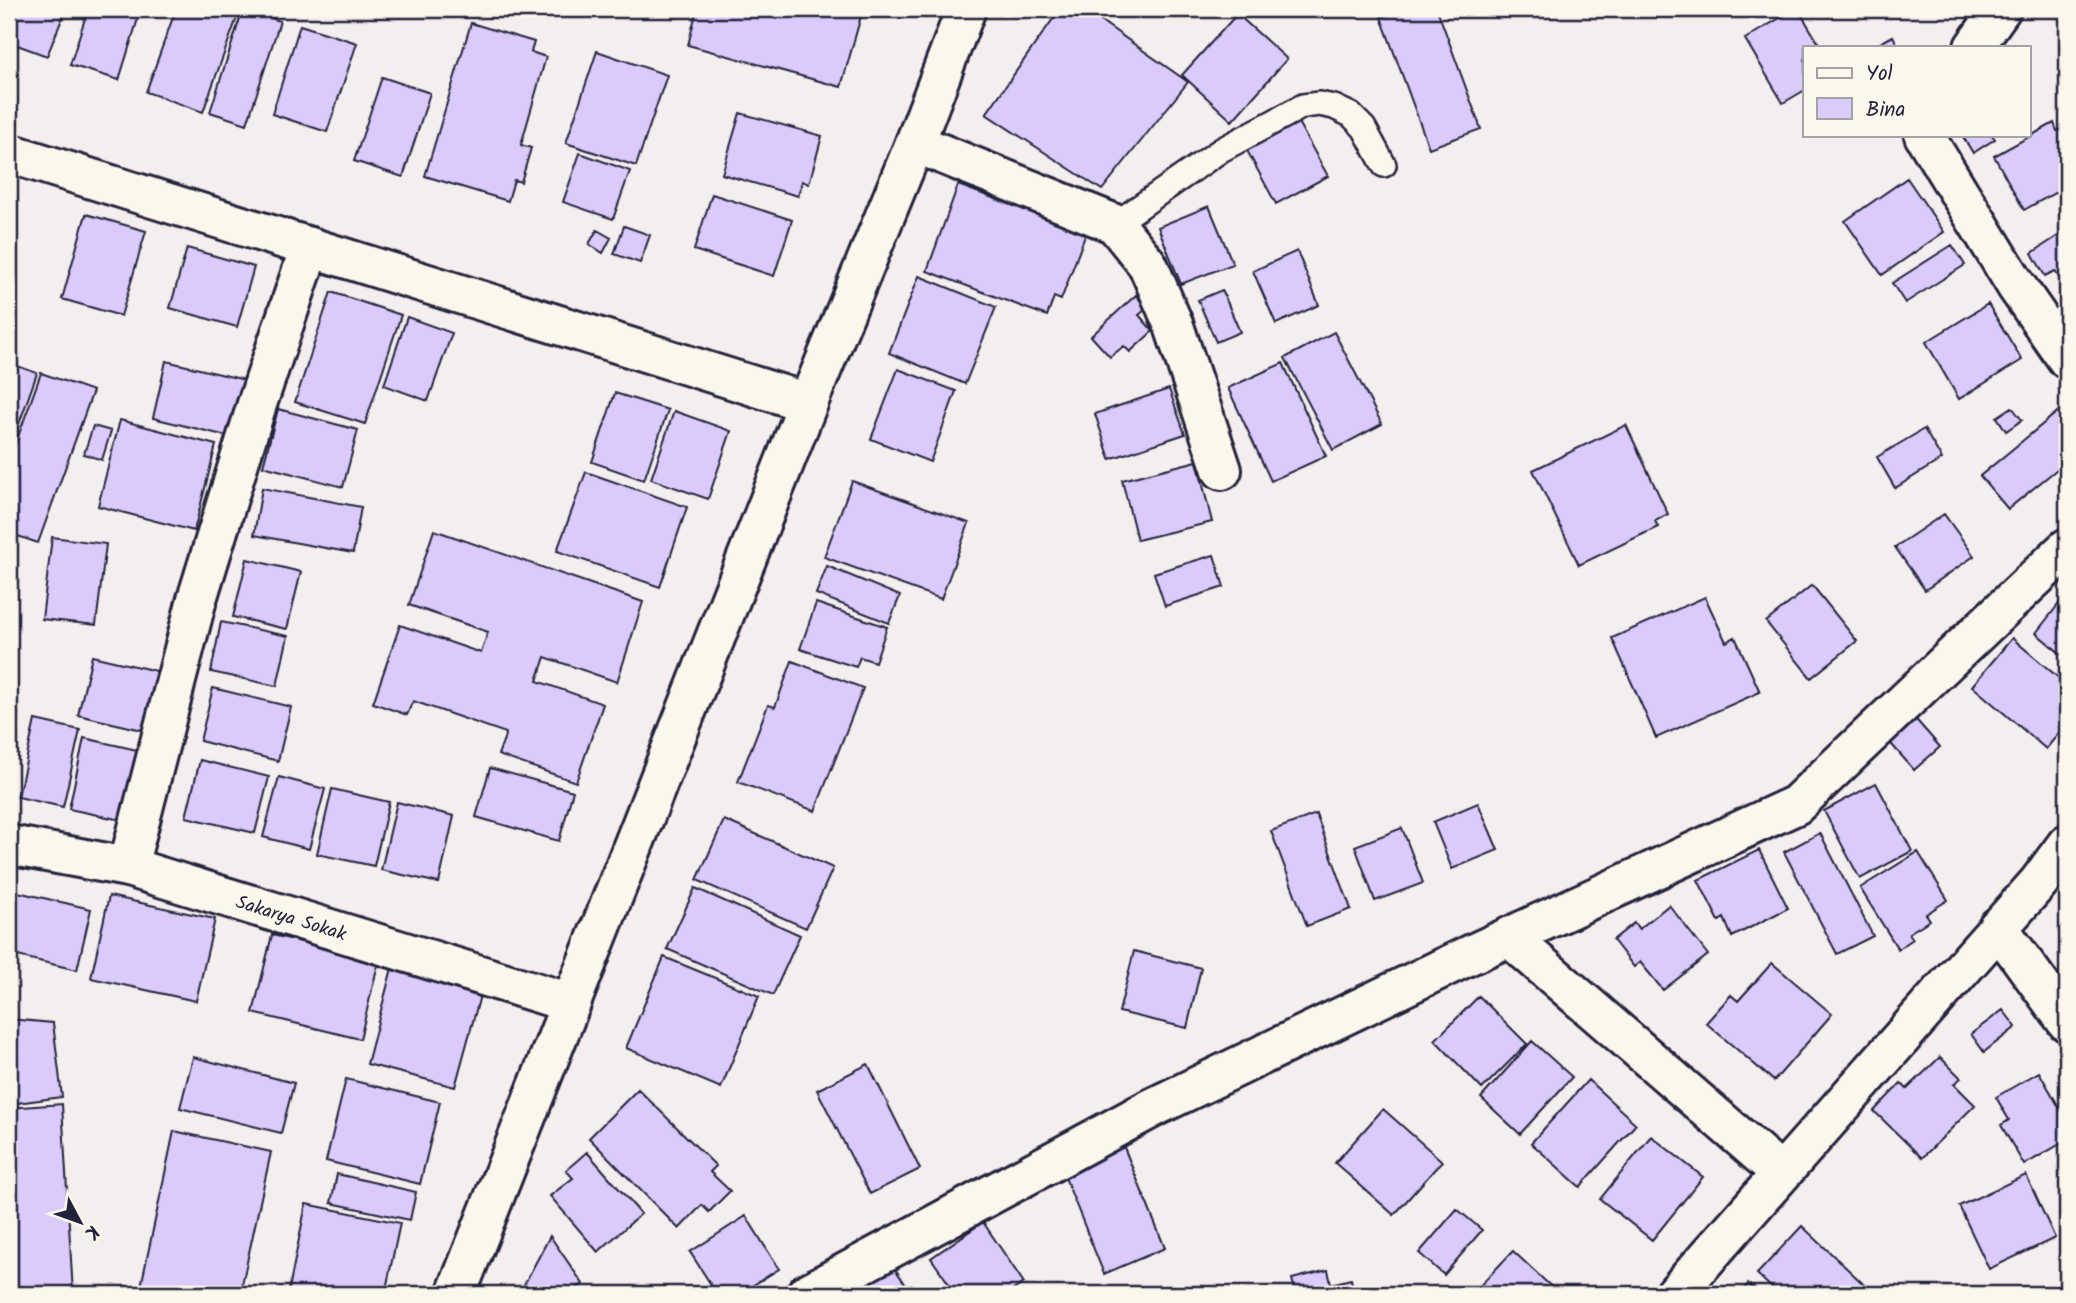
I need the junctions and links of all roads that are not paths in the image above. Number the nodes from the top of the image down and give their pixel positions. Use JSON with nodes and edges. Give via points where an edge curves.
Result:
{"nodes":[{"id":1,"x":967,"y":9,"type":"edge"},
{"id":2,"x":2001,"y":9,"type":"edge"},
{"id":3,"x":1974,"y":46,"type":"edge"},
{"id":4,"x":1925,"y":136,"type":"edge"},
{"id":5,"x":915,"y":143,"type":"junction"},
{"id":6,"x":9,"y":153,"type":"edge"},
{"id":7,"x":1384,"y":165,"type":"dead end"},
{"id":8,"x":1115,"y":224,"type":"junction"},
{"id":9,"x":310,"y":247,"type":"junction"},
{"id":10,"x":2067,"y":359,"type":"edge"},
{"id":11,"x":808,"y":403,"type":"junction"},
{"id":12,"x":1222,"y":470,"type":"dead end"},
{"id":13,"x":2067,"y":548,"type":"edge"},
{"id":14,"x":2067,"y":844,"type":"edge"},
{"id":15,"x":9,"y":845,"type":"edge"},
{"id":16,"x":128,"y":867,"type":"junction"},
{"id":17,"x":1998,"y":927,"type":"junction"},
{"id":18,"x":1508,"y":937,"type":"junction"},
{"id":19,"x":571,"y":1003,"type":"junction"},
{"id":20,"x":2067,"y":1022,"type":"edge"},
{"id":21,"x":1781,"y":1173,"type":"junction"},
{"id":22,"x":456,"y":1294,"type":"edge"},
{"id":23,"x":806,"y":1294,"type":"edge"},
{"id":24,"x":1675,"y":1294,"type":"edge"}],
"edges":[{"from":1,"to":5,"type":"street"},
{"from":2,"to":3,"type":"street"},
{"from":4,"to":10,"type":"street"},
{"from":5,"to":8,"type":"street"},
{"from":5,"to":11,"type":"street"},
{"from":6,"to":9,"type":"street"},
{"from":7,"to":8,"type":"lane","via":[[1364,128],[1351,115],[1319,104],[1303,106],[1221,150]]},
{"from":8,"to":12,"type":"street","via":[[1148,265],[1174,326]]},
{"from":9,"to":11,"type":"street"},
{"from":9,"to":16,"type":"street","via":[[197,599]]},
{"from":11,"to":19,"type":"street"},
{"from":13,"to":18,"type":"street","via":[[1796,805]]},
{"from":14,"to":17,"type":"street"},
{"from":15,"to":16,"type":"street","name":"Sakarya Sokak"},
{"from":16,"to":19,"type":"street","name":"Sakarya Sokak"},
{"from":17,"to":20,"type":"street"},
{"from":17,"to":21,"type":"street"},
{"from":18,"to":21,"type":"street"},
{"from":18,"to":23,"type":"street","via":[[1154,1107]]},
{"from":19,"to":22,"type":"street"},
{"from":21,"to":24,"type":"street"}]}
